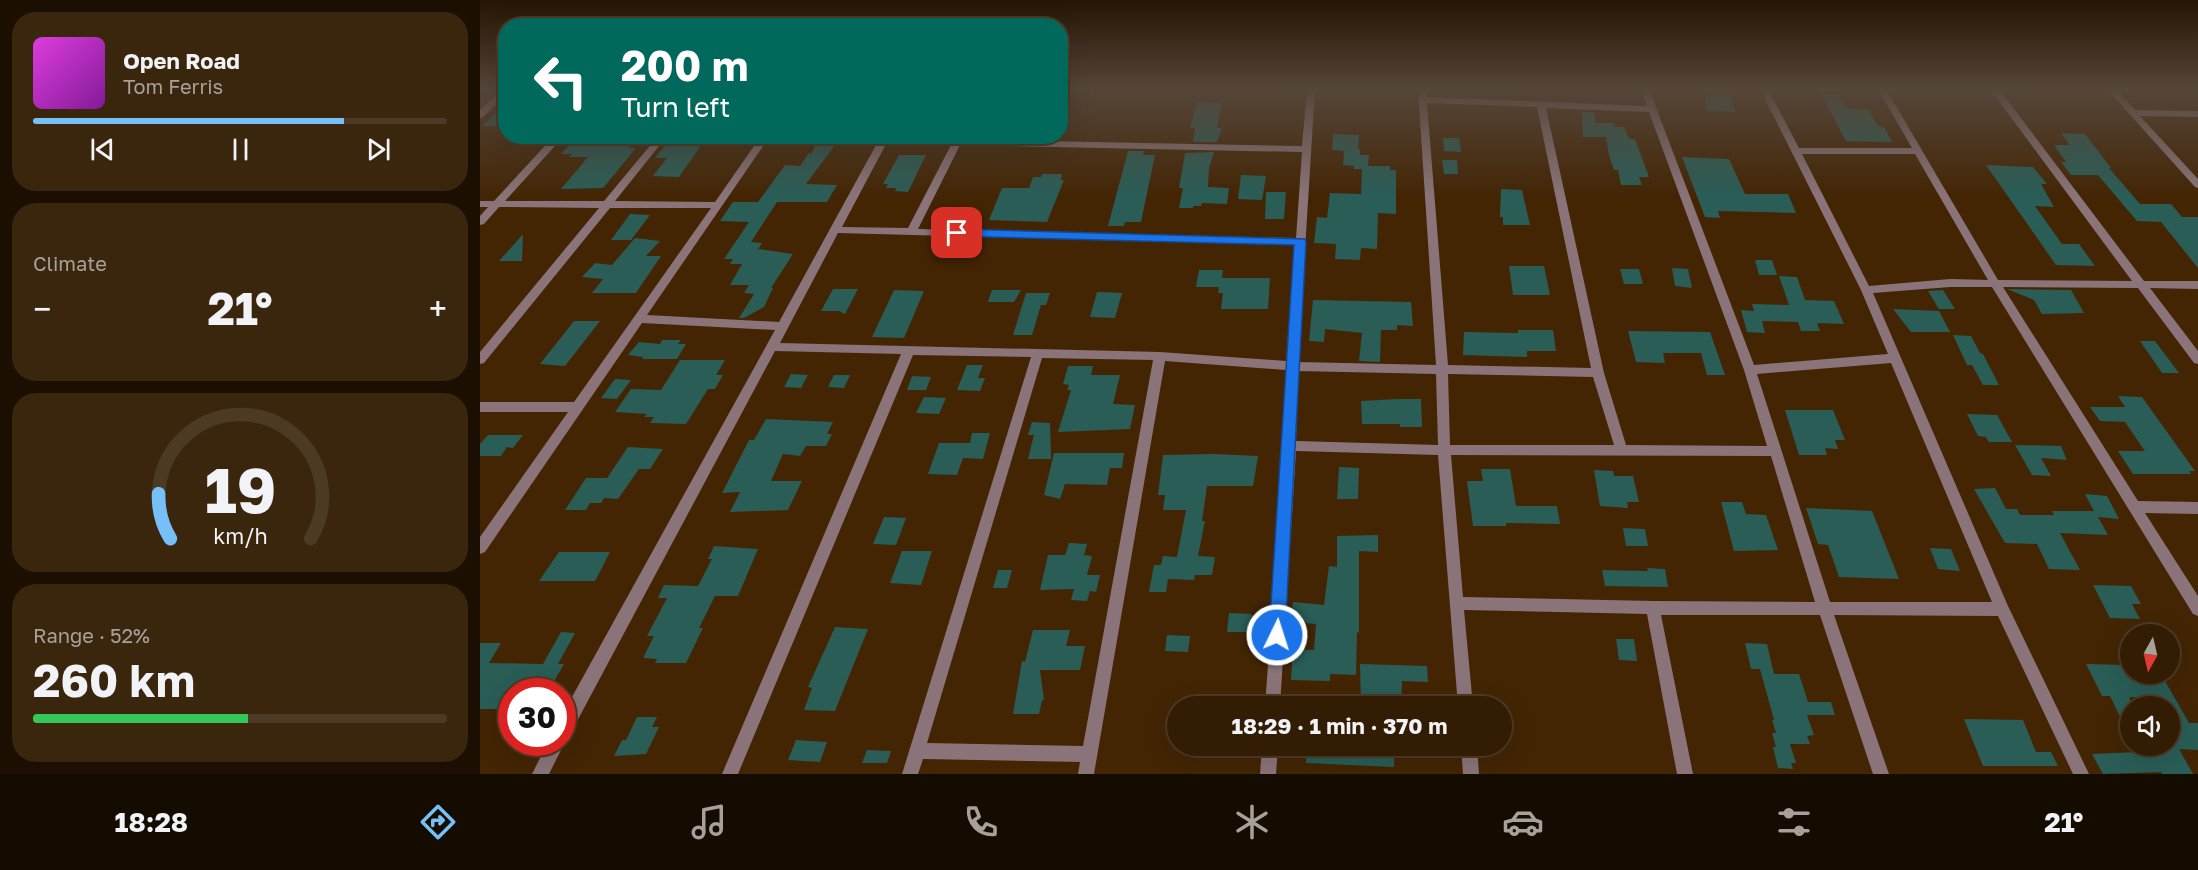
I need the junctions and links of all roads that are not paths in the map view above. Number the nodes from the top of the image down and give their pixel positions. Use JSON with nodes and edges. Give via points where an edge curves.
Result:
{"nodes":[{"id":1,"x":1309,"y":125,"type":"edge"},
{"id":2,"x":1425,"y":125,"type":"edge"},
{"id":3,"x":1545,"y":125,"type":"edge"},
{"id":4,"x":1658,"y":125,"type":"edge"},
{"id":5,"x":1783,"y":125,"type":"edge"},
{"id":6,"x":1903,"y":125,"type":"edge"},
{"id":7,"x":2021,"y":125,"type":"edge"},
{"id":8,"x":2144,"y":125,"type":"edge"},
{"id":9,"x":553,"y":144,"type":"edge"},
{"id":10,"x":656,"y":144,"type":"edge"},
{"id":11,"x":760,"y":144,"type":"edge"},
{"id":12,"x":882,"y":144,"type":"edge"},
{"id":13,"x":956,"y":144,"type":"edge"},
{"id":14,"x":1057,"y":144,"type":"edge"},
{"id":15,"x":1307,"y":149,"type":"junction"},
{"id":16,"x":1796,"y":151,"type":"junction"},
{"id":17,"x":1918,"y":151,"type":"junction"},
{"id":18,"x":2198,"y":185,"type":"edge"},
{"id":19,"x":607,"y":203,"type":"junction"},
{"id":20,"x":480,"y":204,"type":"edge"},
{"id":21,"x":497,"y":204,"type":"junction"},
{"id":22,"x":717,"y":205,"type":"junction"},
{"id":23,"x":480,"y":222,"type":"edge"},
{"id":24,"x":836,"y":230,"type":"junction"},
{"id":25,"x":911,"y":232,"type":"junction"},
{"id":26,"x":1300,"y":242,"type":"junction"},
{"id":27,"x":1995,"y":283,"type":"junction"},
{"id":28,"x":2198,"y":285,"type":"edge"},
{"id":29,"x":2141,"y":286,"type":"junction"},
{"id":30,"x":1866,"y":290,"type":"junction"},
{"id":31,"x":638,"y":319,"type":"junction"},
{"id":32,"x":782,"y":326,"type":"junction"},
{"id":33,"x":772,"y":347,"type":"junction"},
{"id":34,"x":909,"y":350,"type":"junction"},
{"id":35,"x":1038,"y":353,"type":"junction"},
{"id":36,"x":1160,"y":356,"type":"junction"},
{"id":37,"x":1896,"y":358,"type":"junction"},
{"id":38,"x":480,"y":360,"type":"edge"},
{"id":39,"x":2198,"y":360,"type":"edge"},
{"id":40,"x":1292,"y":366,"type":"junction"},
{"id":41,"x":1750,"y":369,"type":"junction"},
{"id":42,"x":1442,"y":370,"type":"junction"},
{"id":43,"x":1598,"y":373,"type":"junction"},
{"id":44,"x":480,"y":407,"type":"edge"},
{"id":45,"x":578,"y":407,"type":"junction"},
{"id":46,"x":1290,"y":446,"type":"junction"},
{"id":47,"x":1444,"y":450,"type":"junction"},
{"id":48,"x":1774,"y":450,"type":"junction"},
{"id":49,"x":1622,"y":452,"type":"junction"},
{"id":50,"x":2134,"y":507,"type":"junction"},
{"id":51,"x":2198,"y":508,"type":"edge"},
{"id":52,"x":480,"y":548,"type":"edge"},
{"id":53,"x":1456,"y":603,"type":"junction"},
{"id":54,"x":1653,"y":608,"type":"junction"},
{"id":55,"x":2002,"y":609,"type":"junction"},
{"id":56,"x":2198,"y":609,"type":"edge"},
{"id":57,"x":1825,"y":610,"type":"junction"},
{"id":58,"x":1273,"y":696,"type":"edge"},
{"id":59,"x":1464,"y":696,"type":"edge"},
{"id":60,"x":576,"y":706,"type":"edge"},
{"id":61,"x":917,"y":752,"type":"junction"},
{"id":62,"x":1089,"y":754,"type":"junction"},
{"id":63,"x":550,"y":756,"type":"edge"},
{"id":64,"x":1269,"y":756,"type":"edge"},
{"id":65,"x":1470,"y":756,"type":"edge"},
{"id":66,"x":540,"y":774,"type":"edge"},
{"id":67,"x":730,"y":774,"type":"edge"},
{"id":68,"x":910,"y":774,"type":"edge"},
{"id":69,"x":1086,"y":774,"type":"edge"},
{"id":70,"x":1268,"y":774,"type":"edge"},
{"id":71,"x":1471,"y":774,"type":"edge"},
{"id":72,"x":1685,"y":774,"type":"edge"},
{"id":73,"x":1881,"y":774,"type":"edge"},
{"id":74,"x":2080,"y":774,"type":"edge"}],
"edges":[{"from":1,"to":15,"type":"street"},
{"from":2,"to":42,"type":"street"},
{"from":3,"to":43,"type":"street"},
{"from":4,"to":41,"type":"street"},
{"from":5,"to":16,"type":"street"},
{"from":6,"to":17,"type":"street"},
{"from":7,"to":29,"type":"street"},
{"from":8,"to":18,"type":"street"},
{"from":9,"to":21,"type":"street"},
{"from":10,"to":19,"type":"street"},
{"from":11,"to":22,"type":"street"},
{"from":12,"to":24,"type":"street"},
{"from":13,"to":25,"type":"street"},
{"from":14,"to":15,"type":"street"},
{"from":15,"to":26,"type":"street"},
{"from":16,"to":17,"type":"street"},
{"from":16,"to":30,"type":"street"},
{"from":17,"to":27,"type":"street"},
{"from":19,"to":21,"type":"street"},
{"from":19,"to":22,"type":"street"},
{"from":19,"to":38,"type":"street"},
{"from":20,"to":21,"type":"street"},
{"from":21,"to":23,"type":"street"},
{"from":22,"to":31,"type":"street"},
{"from":24,"to":25,"type":"street"},
{"from":24,"to":32,"type":"street"},
{"from":25,"to":26,"type":"street"},
{"from":26,"to":40,"type":"street"},
{"from":27,"to":29,"type":"street"},
{"from":27,"to":30,"type":"street"},
{"from":27,"to":50,"type":"street"},
{"from":28,"to":29,"type":"street"},
{"from":29,"to":39,"type":"street"},
{"from":30,"to":37,"type":"street"},
{"from":31,"to":32,"type":"street"},
{"from":31,"to":45,"type":"street"},
{"from":32,"to":33,"type":"street"},
{"from":33,"to":34,"type":"street"},
{"from":33,"to":60,"type":"street"},
{"from":34,"to":35,"type":"street"},
{"from":34,"to":67,"type":"street"},
{"from":35,"to":36,"type":"street"},
{"from":35,"to":61,"type":"street"},
{"from":36,"to":40,"type":"street"},
{"from":36,"to":62,"type":"street"},
{"from":37,"to":41,"type":"street"},
{"from":37,"to":55,"type":"street"},
{"from":40,"to":42,"type":"street"},
{"from":40,"to":46,"type":"street"},
{"from":41,"to":48,"type":"street"},
{"from":42,"to":43,"type":"street"},
{"from":42,"to":47,"type":"street"},
{"from":43,"to":49,"type":"street"},
{"from":44,"to":45,"type":"street"},
{"from":45,"to":52,"type":"street"},
{"from":46,"to":47,"type":"street"},
{"from":46,"to":58,"type":"street"},
{"from":47,"to":49,"type":"street"},
{"from":47,"to":53,"type":"street"},
{"from":48,"to":49,"type":"street"},
{"from":48,"to":57,"type":"street"},
{"from":50,"to":51,"type":"street"},
{"from":50,"to":56,"type":"street"},
{"from":53,"to":54,"type":"street"},
{"from":53,"to":59,"type":"street"},
{"from":54,"to":57,"type":"street"},
{"from":54,"to":72,"type":"street"},
{"from":55,"to":57,"type":"street"},
{"from":55,"to":74,"type":"street"},
{"from":57,"to":73,"type":"street"},
{"from":61,"to":62,"type":"street"},
{"from":61,"to":68,"type":"street"},
{"from":62,"to":69,"type":"street"},
{"from":63,"to":66,"type":"street"},
{"from":64,"to":70,"type":"street"},
{"from":65,"to":71,"type":"street"}]}
